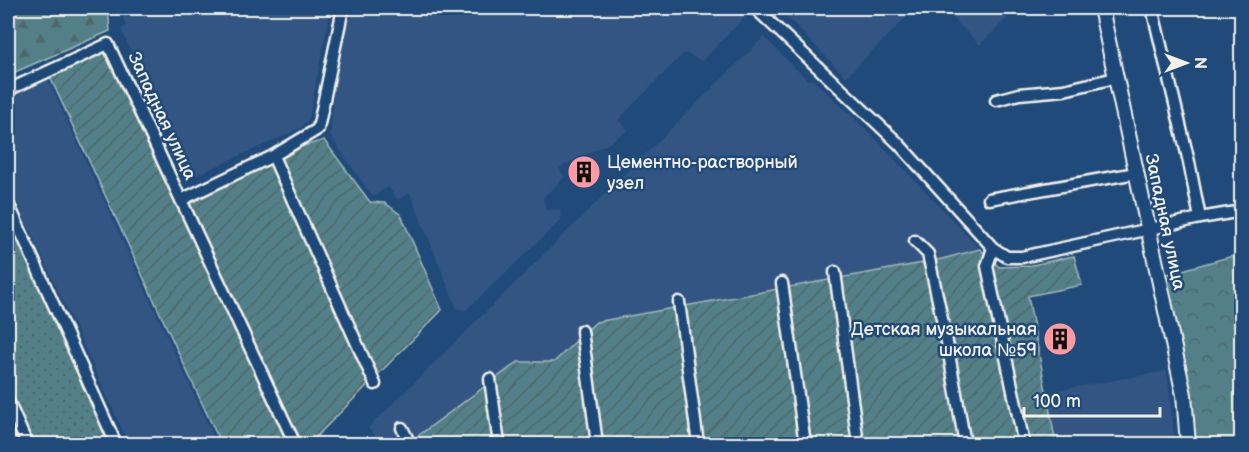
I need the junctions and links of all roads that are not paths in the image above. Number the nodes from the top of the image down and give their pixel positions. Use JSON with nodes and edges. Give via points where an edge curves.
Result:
{"nodes":[{"id":1,"x":343,"y":8,"type":"edge"},
{"id":2,"x":755,"y":8,"type":"edge"},
{"id":3,"x":1101,"y":8,"type":"edge"},
{"id":4,"x":1152,"y":8,"type":"edge"},
{"id":5,"x":1115,"y":78,"type":"junction"},
{"id":6,"x":8,"y":90,"type":"edge"},
{"id":7,"x":996,"y":100,"type":"dead end"},
{"id":8,"x":273,"y":156,"type":"junction"},
{"id":9,"x":1136,"y":173,"type":"junction"},
{"id":10,"x":989,"y":199,"type":"dead end"},
{"id":11,"x":181,"y":200,"type":"junction"},
{"id":12,"x":8,"y":203,"type":"edge"},
{"id":13,"x":1242,"y":211,"type":"edge"},
{"id":14,"x":1200,"y":218,"type":"junction"},
{"id":15,"x":1148,"y":230,"type":"junction"},
{"id":16,"x":915,"y":242,"type":"dead end"},
{"id":17,"x":993,"y":248,"type":"junction"},
{"id":18,"x":835,"y":272,"type":"dead end"},
{"id":19,"x":782,"y":283,"type":"dead end"},
{"id":20,"x":679,"y":302,"type":"dead end"},
{"id":21,"x":582,"y":331,"type":"dead end"},
{"id":22,"x":490,"y":379,"type":"dead end"},
{"id":23,"x":375,"y":384,"type":"dead end"},
{"id":24,"x":8,"y":401,"type":"edge"},
{"id":25,"x":402,"y":428,"type":"dead end"},
{"id":26,"x":27,"y":444,"type":"edge"},
{"id":27,"x":116,"y":444,"type":"edge"},
{"id":28,"x":295,"y":444,"type":"edge"},
{"id":29,"x":410,"y":444,"type":"edge"},
{"id":30,"x":499,"y":444,"type":"edge"},
{"id":31,"x":597,"y":444,"type":"edge"},
{"id":32,"x":698,"y":444,"type":"edge"},
{"id":33,"x":805,"y":444,"type":"edge"},
{"id":34,"x":858,"y":444,"type":"edge"},
{"id":35,"x":964,"y":444,"type":"edge"},
{"id":36,"x":1024,"y":444,"type":"edge"},
{"id":37,"x":1188,"y":444,"type":"edge"}],
"edges":[{"from":1,"to":8,"type":"street","name":"Западная улица","via":[[318,129]]},
{"from":2,"to":17,"type":"street","via":[[898,143]]},
{"from":3,"to":5,"type":"street","name":"Западная улица"},
{"from":4,"to":14,"type":"street"},
{"from":5,"to":7,"type":"street"},
{"from":5,"to":9,"type":"street","name":"Западная улица"},
{"from":6,"to":11,"type":"street","name":"Западная улица","via":[[108,44]]},
{"from":8,"to":11,"type":"street","name":"Западная улица"},
{"from":8,"to":23,"type":"street"},
{"from":9,"to":10,"type":"street"},
{"from":9,"to":15,"type":"street","name":"Западная улица"},
{"from":11,"to":28,"type":"street"},
{"from":12,"to":27,"type":"street"},
{"from":13,"to":14,"type":"street"},
{"from":14,"to":15,"type":"street"},
{"from":15,"to":17,"type":"street","via":[[1022,257],[1007,257]]},
{"from":15,"to":37,"type":"street","name":"Западная улица","via":[[1184,395]]},
{"from":16,"to":35,"type":"street","via":[[928,254]]},
{"from":17,"to":36,"type":"street","via":[[987,266]]},
{"from":18,"to":34,"type":"street"},
{"from":19,"to":33,"type":"street"},
{"from":20,"to":32,"type":"street"},
{"from":21,"to":31,"type":"street"},
{"from":22,"to":30,"type":"street"},
{"from":24,"to":26,"type":"street"},
{"from":25,"to":29,"type":"street"}]}
